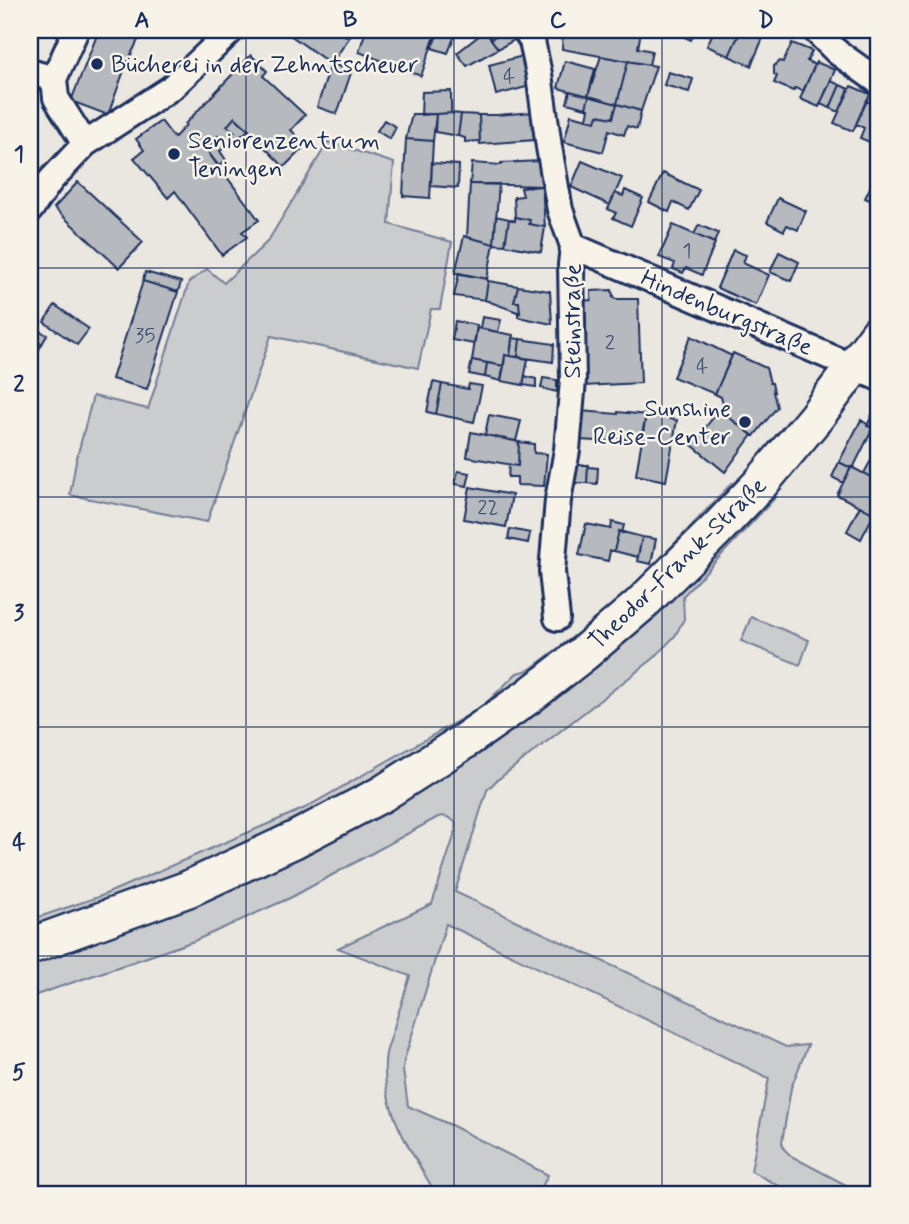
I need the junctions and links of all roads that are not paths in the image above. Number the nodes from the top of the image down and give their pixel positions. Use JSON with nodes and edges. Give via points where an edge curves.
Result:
{"nodes":[{"id":1,"x":76,"y":30,"type":"edge"},
{"id":2,"x":232,"y":30,"type":"edge"},
{"id":3,"x":525,"y":30,"type":"edge"},
{"id":4,"x":815,"y":30,"type":"edge"},
{"id":5,"x":30,"y":72,"type":"edge"},
{"id":6,"x":54,"y":79,"type":"junction"},
{"id":7,"x":879,"y":82,"type":"edge"},
{"id":8,"x":85,"y":144,"type":"junction"},
{"id":9,"x":30,"y":210,"type":"edge"},
{"id":10,"x":573,"y":246,"type":"junction"},
{"id":11,"x":879,"y":333,"type":"edge"},
{"id":12,"x":867,"y":372,"type":"edge"},
{"id":13,"x":557,"y":618,"type":"dead end"},
{"id":14,"x":30,"y":946,"type":"edge"}],
"edges":[{"from":1,"to":6,"type":"street"},
{"from":2,"to":8,"type":"street","via":[[171,88]]},
{"from":3,"to":10,"type":"street","name":"Steinstraße","via":[[539,74],[560,210]]},
{"from":4,"to":7,"type":"street","via":[[836,52]]},
{"from":5,"to":6,"type":"street"},
{"from":6,"to":8,"type":"street","via":[[56,98]]},
{"from":8,"to":9,"type":"street"},
{"from":10,"to":12,"type":"street","name":"Hindenburgstraße"},
{"from":10,"to":13,"type":"street","name":"Steinstraße","via":[[573,380],[552,572]]},
{"from":11,"to":12,"type":"main road","name":"Theodor-Frank-Straße"},
{"from":12,"to":14,"type":"main road","name":"Theodor-Frank-Straße","via":[[816,417],[760,484],[659,587],[529,696],[382,794],[294,840],[188,888]]}]}
